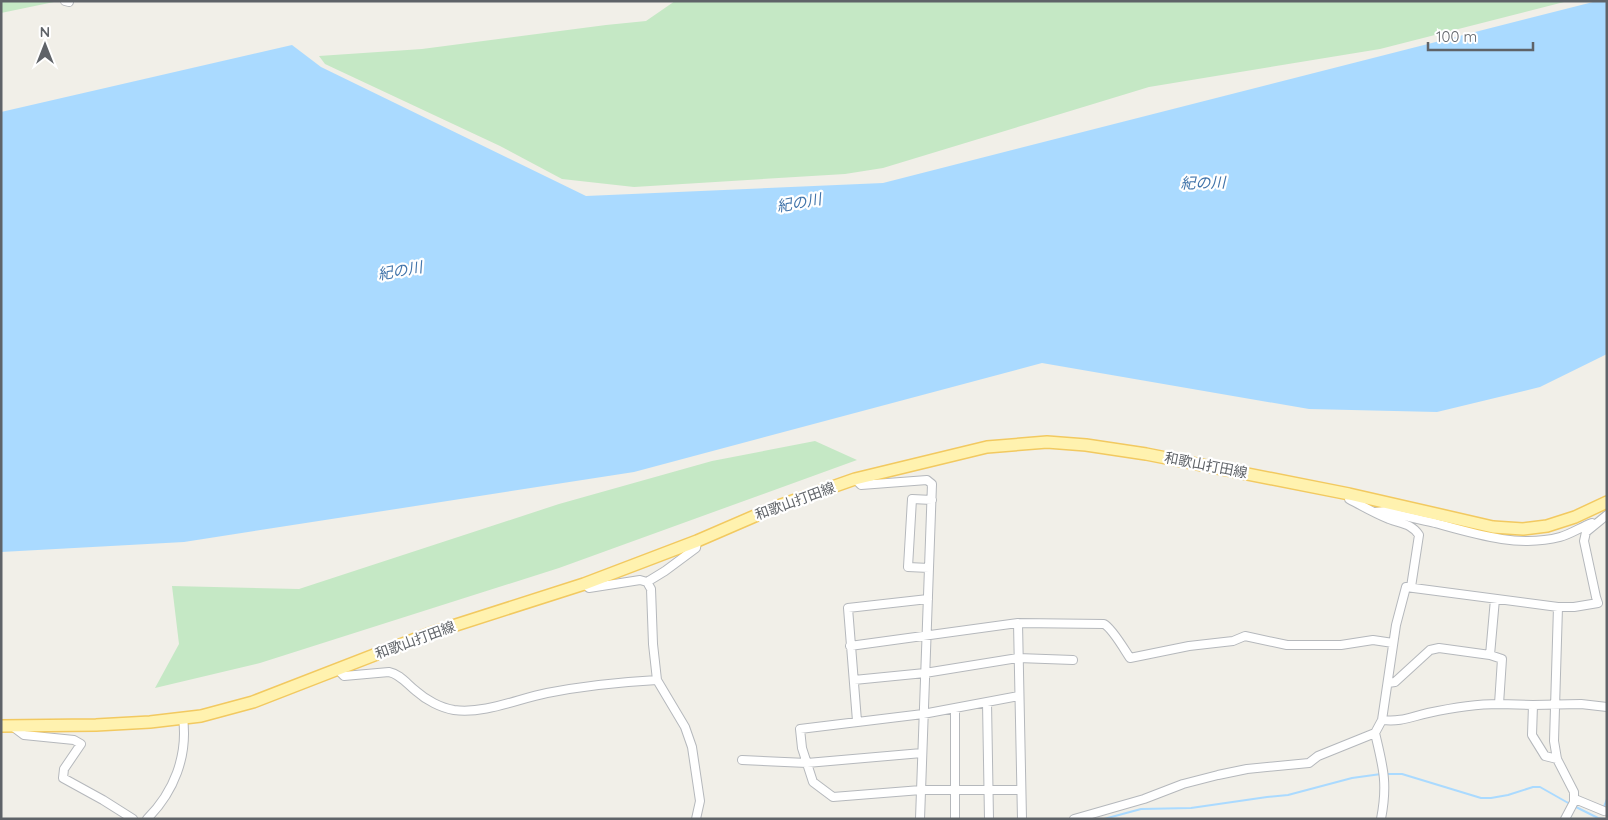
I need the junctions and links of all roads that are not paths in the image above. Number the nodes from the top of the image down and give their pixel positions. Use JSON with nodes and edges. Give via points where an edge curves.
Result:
{"nodes":[{"id":1,"x":65,"y":1,"type":"edge"},
{"id":2,"x":69,"y":2,"type":"edge"},
{"id":3,"x":855,"y":479,"type":"junction"},
{"id":4,"x":1348,"y":494,"type":"junction"},
{"id":5,"x":932,"y":500,"type":"junction"},
{"id":6,"x":1607,"y":502,"type":"edge"},
{"id":7,"x":1375,"y":512,"type":"junction"},
{"id":8,"x":1607,"y":515,"type":"edge"},
{"id":9,"x":1596,"y":522,"type":"junction"},
{"id":10,"x":697,"y":541,"type":"junction"},
{"id":11,"x":929,"y":568,"type":"junction"},
{"id":12,"x":647,"y":582,"type":"junction"},
{"id":13,"x":584,"y":584,"type":"junction"},
{"id":14,"x":1411,"y":587,"type":"junction"},
{"id":15,"x":928,"y":599,"type":"junction"},
{"id":16,"x":1495,"y":599,"type":"junction"},
{"id":17,"x":1598,"y":602,"type":"junction"},
{"id":18,"x":1607,"y":606,"type":"edge"},
{"id":19,"x":1558,"y":607,"type":"junction"},
{"id":20,"x":1018,"y":623,"type":"junction"},
{"id":21,"x":926,"y":636,"type":"junction"},
{"id":22,"x":1393,"y":643,"type":"junction"},
{"id":23,"x":850,"y":646,"type":"junction"},
{"id":24,"x":1490,"y":655,"type":"junction"},
{"id":25,"x":1018,"y":658,"type":"junction"},
{"id":26,"x":1073,"y":660,"type":"dead end"},
{"id":27,"x":337,"y":669,"type":"junction"},
{"id":28,"x":925,"y":673,"type":"junction"},
{"id":29,"x":657,"y":680,"type":"junction"},
{"id":30,"x":854,"y":680,"type":"junction"},
{"id":31,"x":1388,"y":683,"type":"junction"},
{"id":32,"x":1019,"y":696,"type":"junction"},
{"id":33,"x":987,"y":702,"type":"junction"},
{"id":34,"x":1498,"y":704,"type":"junction"},
{"id":35,"x":1533,"y":705,"type":"junction"},
{"id":36,"x":1555,"y":706,"type":"junction"},
{"id":37,"x":1607,"y":707,"type":"edge"},
{"id":38,"x":956,"y":708,"type":"junction"},
{"id":39,"x":923,"y":714,"type":"junction"},
{"id":40,"x":183,"y":718,"type":"junction"},
{"id":41,"x":1382,"y":720,"type":"junction"},
{"id":42,"x":857,"y":721,"type":"junction"},
{"id":43,"x":7,"y":726,"type":"edge"},
{"id":44,"x":1375,"y":733,"type":"junction"},
{"id":45,"x":922,"y":753,"type":"junction"},
{"id":46,"x":1557,"y":759,"type":"junction"},
{"id":47,"x":742,"y":760,"type":"dead end"},
{"id":48,"x":807,"y":763,"type":"junction"},
{"id":49,"x":921,"y":790,"type":"junction"},
{"id":50,"x":955,"y":790,"type":"junction"},
{"id":51,"x":988,"y":790,"type":"junction"},
{"id":52,"x":1021,"y":790,"type":"junction"},
{"id":53,"x":1574,"y":800,"type":"junction"},
{"id":54,"x":1605,"y":810,"type":"edge"},
{"id":55,"x":1567,"y":816,"type":"edge"},
{"id":56,"x":133,"y":819,"type":"edge"},
{"id":57,"x":148,"y":819,"type":"edge"},
{"id":58,"x":696,"y":819,"type":"edge"},
{"id":59,"x":920,"y":819,"type":"edge"},
{"id":60,"x":955,"y":819,"type":"edge"},
{"id":61,"x":989,"y":819,"type":"edge"},
{"id":62,"x":1022,"y":819,"type":"edge"},
{"id":63,"x":1074,"y":819,"type":"edge"},
{"id":64,"x":1382,"y":819,"type":"edge"}],
"edges":[{"from":1,"to":2,"type":"street"},
{"from":3,"to":4,"type":"main road","name":"和歌山打田線","via":[[987,447],[1047,442],[1086,444],[1146,454]]},
{"from":3,"to":5,"type":"street","via":[[861,485],[927,480],[932,484]]},
{"from":3,"to":10,"type":"main road","name":"和歌山打田線","via":[[778,506]]},
{"from":4,"to":6,"type":"main road","name":"和歌山打田線","via":[[1493,527],[1523,529],[1547,526]]},
{"from":4,"to":7,"type":"street","via":[[1349,499]]},
{"from":5,"to":11,"type":"street"},
{"from":5,"to":11,"type":"street","via":[[912,499],[908,567]]},
{"from":7,"to":9,"type":"street","via":[[1386,511],[1516,541],[1560,537]]},
{"from":7,"to":14,"type":"street","via":[[1410,525],[1419,535]]},
{"from":8,"to":9,"type":"street"},
{"from":9,"to":17,"type":"street","via":[[1586,532],[1584,541]]},
{"from":10,"to":12,"type":"street","via":[[696,548]]},
{"from":10,"to":13,"type":"main road","name":"和歌山打田線"},
{"from":11,"to":15,"type":"street"},
{"from":12,"to":13,"type":"street","via":[[640,580],[589,588]]},
{"from":12,"to":29,"type":"street","via":[[651,589]]},
{"from":13,"to":27,"type":"main road","name":"和歌山打田線","via":[[431,632]]},
{"from":14,"to":16,"type":"street"},
{"from":14,"to":22,"type":"street","via":[[1406,587]]},
{"from":15,"to":21,"type":"street"},
{"from":15,"to":23,"type":"street","via":[[848,608]]},
{"from":16,"to":19,"type":"street"},
{"from":16,"to":24,"type":"street"},
{"from":17,"to":18,"type":"street"},
{"from":17,"to":19,"type":"street"},
{"from":19,"to":36,"type":"street"},
{"from":20,"to":21,"type":"street"},
{"from":20,"to":22,"type":"street","via":[[1104,624],[1110,627],[1130,658],[1233,641],[1245,636],[1287,645],[1341,645],[1373,640]]},
{"from":20,"to":25,"type":"street"},
{"from":21,"to":23,"type":"street"},
{"from":21,"to":28,"type":"street"},
{"from":22,"to":31,"type":"street"},
{"from":23,"to":30,"type":"street"},
{"from":24,"to":31,"type":"street","via":[[1439,648],[1430,650],[1395,682]]},
{"from":24,"to":34,"type":"street","via":[[1502,659]]},
{"from":25,"to":26,"type":"street"},
{"from":25,"to":28,"type":"street"},
{"from":25,"to":32,"type":"street"},
{"from":27,"to":29,"type":"street","via":[[344,676],[395,673],[418,693],[455,710],[488,708],[547,693]]},
{"from":27,"to":40,"type":"main road","name":"和歌山打田線","via":[[253,702]]},
{"from":28,"to":30,"type":"street"},
{"from":28,"to":39,"type":"street"},
{"from":29,"to":58,"type":"street","via":[[685,727],[692,747],[700,801]]},
{"from":30,"to":42,"type":"street"},
{"from":31,"to":41,"type":"street"},
{"from":32,"to":33,"type":"street"},
{"from":32,"to":52,"type":"street"},
{"from":33,"to":38,"type":"street"},
{"from":33,"to":51,"type":"street"},
{"from":34,"to":35,"type":"street"},
{"from":34,"to":41,"type":"street","via":[[1474,705],[1401,721]]},
{"from":35,"to":36,"type":"street"},
{"from":35,"to":46,"type":"street","via":[[1532,735],[1545,756]]},
{"from":36,"to":37,"type":"street"},
{"from":36,"to":46,"type":"street"},
{"from":38,"to":39,"type":"street"},
{"from":38,"to":50,"type":"street"},
{"from":39,"to":42,"type":"street"},
{"from":39,"to":45,"type":"street"},
{"from":40,"to":43,"type":"main road","name":"和歌山打田線","via":[[96,725]]},
{"from":40,"to":57,"type":"street","via":[[185,732],[178,773]]},
{"from":41,"to":44,"type":"street"},
{"from":42,"to":48,"type":"street","via":[[800,728]]},
{"from":43,"to":56,"type":"street","via":[[24,735],[74,740],[81,744],[64,769],[63,778]]},
{"from":44,"to":63,"type":"street","via":[[1318,756],[1309,763],[1218,775]]},
{"from":44,"to":64,"type":"street","via":[[1385,776]]},
{"from":45,"to":48,"type":"street"},
{"from":45,"to":49,"type":"street"},
{"from":46,"to":53,"type":"street","via":[[1574,792]]},
{"from":47,"to":48,"type":"street"},
{"from":48,"to":49,"type":"street","via":[[813,782],[833,797]]},
{"from":49,"to":50,"type":"street"},
{"from":49,"to":59,"type":"street"},
{"from":50,"to":51,"type":"street"},
{"from":50,"to":60,"type":"street"},
{"from":51,"to":52,"type":"street"},
{"from":51,"to":61,"type":"street"},
{"from":52,"to":62,"type":"street"},
{"from":53,"to":54,"type":"street"},
{"from":53,"to":55,"type":"street"}]}
